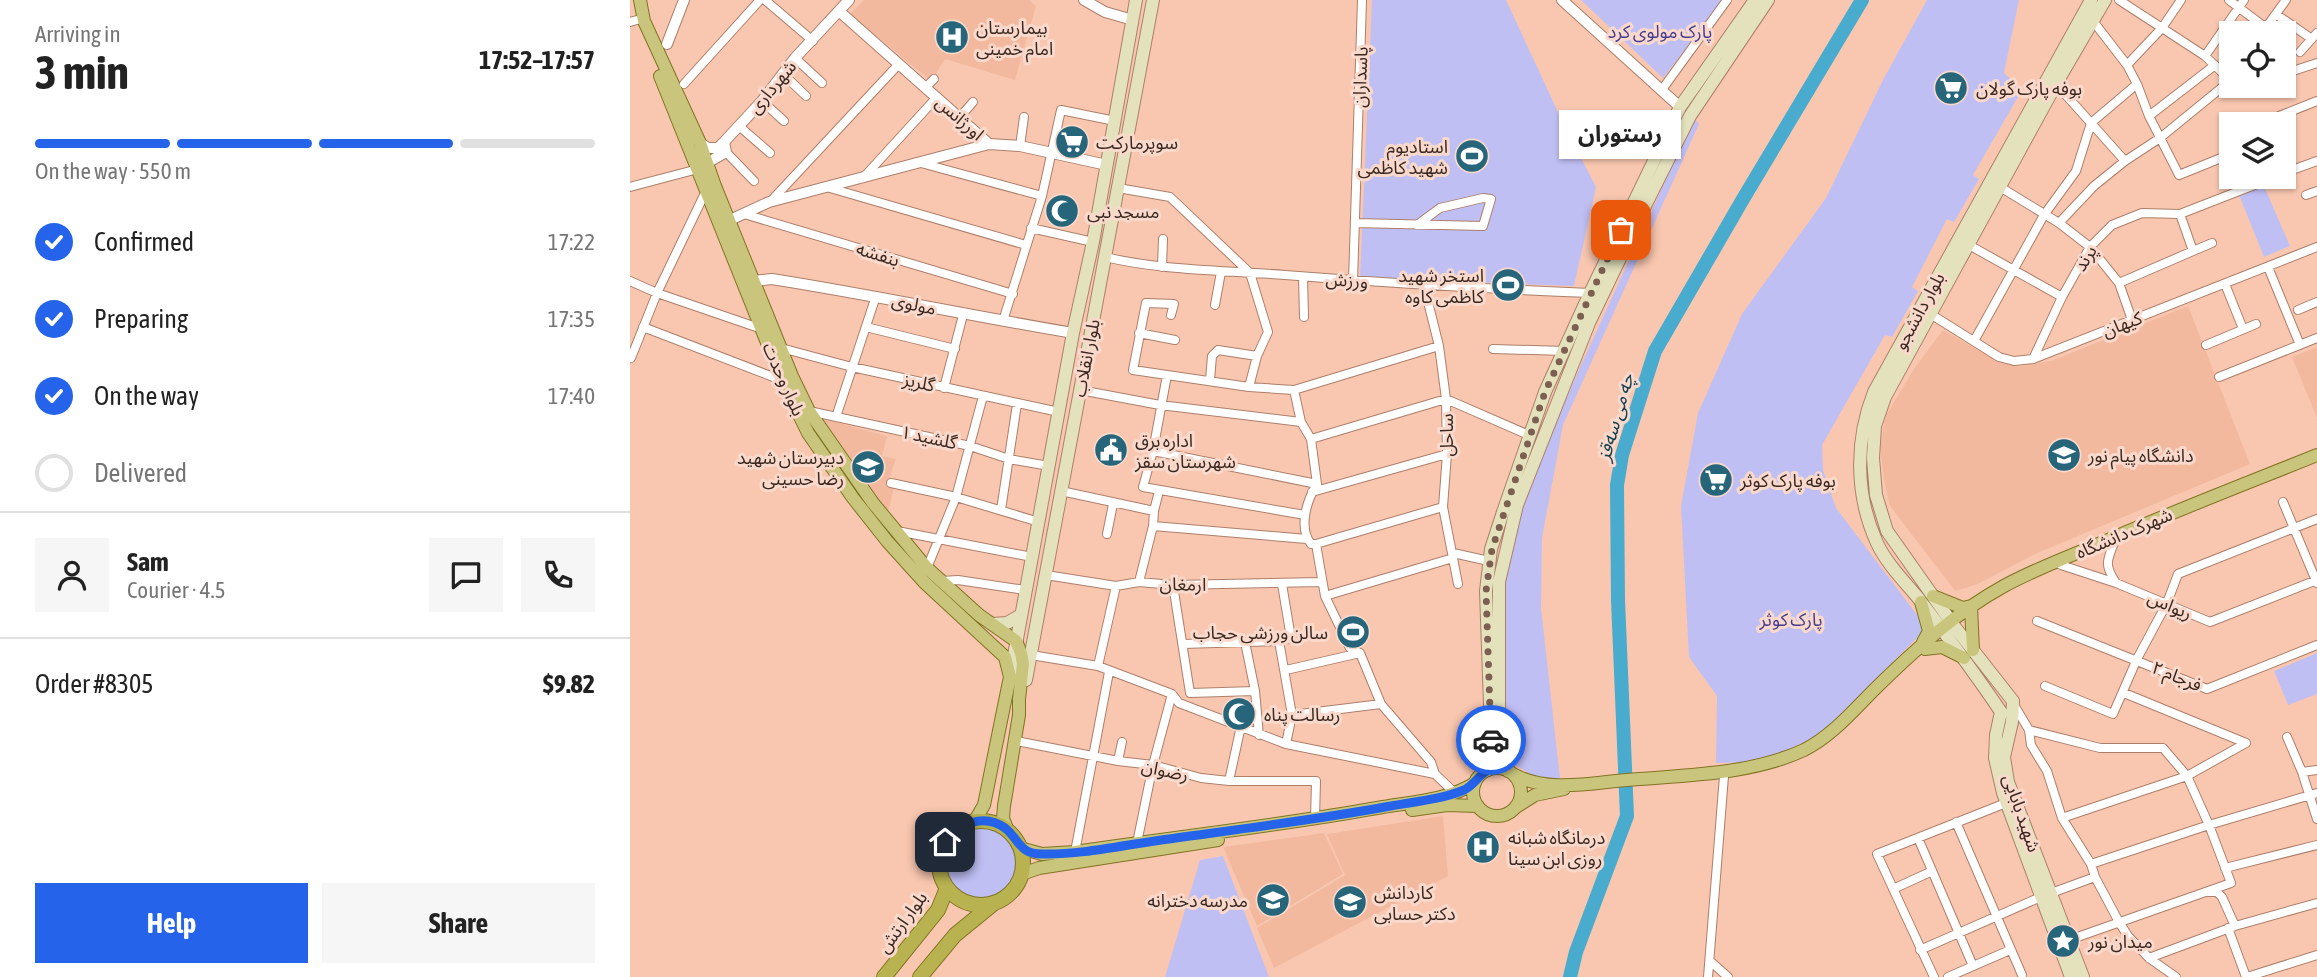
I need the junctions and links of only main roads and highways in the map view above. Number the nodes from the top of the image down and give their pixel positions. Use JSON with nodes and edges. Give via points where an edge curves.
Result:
{"nodes":[{"id":1,"x":631,"y":0,"type":"edge"},
{"id":2,"x":640,"y":0,"type":"edge"},
{"id":3,"x":1136,"y":0,"type":"edge"},
{"id":4,"x":1153,"y":0,"type":"edge"},
{"id":5,"x":1755,"y":0,"type":"edge"},
{"id":6,"x":1768,"y":0,"type":"edge"},
{"id":7,"x":2095,"y":7,"type":"edge"},
{"id":8,"x":1133,"y":20,"type":"junction"},
{"id":9,"x":634,"y":21,"type":"edge"},
{"id":10,"x":1146,"y":36,"type":"junction"},
{"id":11,"x":1680,"y":107,"type":"junction"},
{"id":12,"x":1690,"y":116,"type":"junction"},
{"id":13,"x":702,"y":166,"type":"junction"},
{"id":14,"x":1055,"y":434,"type":"junction"},
{"id":15,"x":1069,"y":449,"type":"junction"},
{"id":16,"x":2317,"y":455,"type":"edge"},
{"id":17,"x":2317,"y":462,"type":"edge"},
{"id":18,"x":1880,"y":533,"type":"junction"},
{"id":19,"x":1933,"y":596,"type":"junction"},
{"id":20,"x":1921,"y":602,"type":"junction"},
{"id":21,"x":1971,"y":610,"type":"junction"},
{"id":22,"x":1021,"y":615,"type":"junction"},
{"id":23,"x":996,"y":627,"type":"junction"},
{"id":24,"x":1947,"y":628,"type":"junction"},
{"id":25,"x":1016,"y":641,"type":"junction"},
{"id":26,"x":991,"y":643,"type":"junction"},
{"id":27,"x":1924,"y":646,"type":"junction"},
{"id":28,"x":1968,"y":654,"type":"junction"},
{"id":29,"x":1010,"y":677,"type":"junction"},
{"id":30,"x":1019,"y":715,"type":"junction"},
{"id":31,"x":1488,"y":770,"type":"junction"},
{"id":32,"x":1510,"y":773,"type":"junction"},
{"id":33,"x":1475,"y":783,"type":"junction"},
{"id":34,"x":1565,"y":787,"type":"junction"},
{"id":35,"x":1478,"y":806,"type":"junction"},
{"id":36,"x":1516,"y":807,"type":"junction"},
{"id":37,"x":974,"y":821,"type":"junction"},
{"id":38,"x":1007,"y":830,"type":"junction"},
{"id":39,"x":1020,"y":848,"type":"junction"},
{"id":40,"x":1022,"y":874,"type":"junction"},
{"id":41,"x":947,"y":888,"type":"junction"},
{"id":42,"x":2047,"y":895,"type":"junction"},
{"id":43,"x":995,"y":902,"type":"junction"},
{"id":44,"x":884,"y":977,"type":"edge"},
{"id":45,"x":920,"y":977,"type":"edge"},
{"id":46,"x":2071,"y":977,"type":"edge"},
{"id":47,"x":2083,"y":977,"type":"edge"}],
"edges":[{"from":1,"to":9,"type":"main road","name":"بلوار وحدت"},
{"from":2,"to":13,"type":"main road","name":"بلوار وحدت","via":[[659,56],[700,143]]},
{"from":3,"to":8,"type":"main road","name":"بلوار انقلاب"},
{"from":4,"to":10,"type":"main road","name":"بلوار انقلاب"},
{"from":5,"to":11,"type":"main road"},
{"from":6,"to":12,"type":"main road"},
{"from":7,"to":18,"type":"main road","name":"بلوار دانشجو","via":[[1885,397],[1875,426],[1873,458]]},
{"from":7,"to":18,"type":"main road","name":"بلوار دانشجو","via":[[1865,416],[1860,477]]},
{"from":8,"to":10,"type":"main road"},
{"from":8,"to":14,"type":"main road","name":"بلوار انقلاب"},
{"from":9,"to":13,"type":"main road","name":"بلوار وحدت"},
{"from":10,"to":15,"type":"main road","name":"بلوار انقلاب"},
{"from":11,"to":12,"type":"main road"},
{"from":11,"to":31,"type":"main road","via":[[1545,392],[1503,512],[1486,591],[1492,733]]},
{"from":12,"to":32,"type":"main road","via":[[1589,323],[1517,505],[1499,582],[1499,708]]},
{"from":13,"to":23,"type":"main road","name":"بلوار وحدت","via":[[730,220],[808,411],[927,568]]},
{"from":13,"to":26,"type":"main road","name":"بلوار وحدت","via":[[706,191],[808,433],[853,498],[924,582]]},
{"from":14,"to":15,"type":"main road","via":[[1057,447]]},
{"from":14,"to":22,"type":"main road","name":"بلوار انقلاب"},
{"from":15,"to":30,"type":"main road","name":"بلوار انقلاب"},
{"from":16,"to":21,"type":"main road","name":"شهرک دانشگاه","via":[[2059,560],[2018,579]]},
{"from":17,"to":21,"type":"main road","via":[[2061,565]]},
{"from":18,"to":19,"type":"main road","name":"بلوار دانشجو"},
{"from":18,"to":20,"type":"main road","name":"بلوار دانشجو","via":[[1878,546]]},
{"from":19,"to":21,"type":"main road"},
{"from":19,"to":24,"type":"main road","name":"بلوار دانشجو"},
{"from":20,"to":24,"type":"main road","name":"بلوار دانشجو"},
{"from":20,"to":27,"type":"main road","via":[[1929,631]]},
{"from":21,"to":24,"type":"main road"},
{"from":21,"to":28,"type":"main road"},
{"from":22,"to":23,"type":"main road"},
{"from":22,"to":25,"type":"main road","name":"بلوار انقلاب"},
{"from":23,"to":25,"type":"main road"},
{"from":23,"to":26,"type":"main road","via":[[1001,638]]},
{"from":24,"to":27,"type":"main road"},
{"from":24,"to":28,"type":"main road","name":"شهید بابایی"},
{"from":25,"to":29,"type":"main road","name":"بلوار انقلاب"},
{"from":25,"to":30,"type":"main road","name":"بلوار انقلاب","via":[[1023,664]]},
{"from":26,"to":29,"type":"main road","name":"بلوار وحدت","via":[[1005,657]]},
{"from":27,"to":28,"type":"main road"},
{"from":27,"to":34,"type":"main road","via":[[1821,740],[1804,750],[1715,775]]},
{"from":28,"to":42,"type":"main road","name":"شهید بابایی","via":[[2001,712],[1995,758],[2006,803]]},
{"from":28,"to":42,"type":"main road","name":"شهید بابایی","via":[[2013,701],[2004,757],[2008,782]]},
{"from":29,"to":37,"type":"main road","via":[[984,805]]},
{"from":30,"to":38,"type":"main road","name":"بلوار انقلاب","via":[[1004,806]]},
{"from":31,"to":32,"type":"main road","via":[[1501,768]]},
{"from":31,"to":33,"type":"main road"},
{"from":32,"to":34,"type":"main road","via":[[1530,782]]},
{"from":32,"to":36,"type":"main road","via":[[1520,786]]},
{"from":33,"to":35,"type":"main road"},
{"from":33,"to":39,"type":"main road","via":[[1455,793],[1315,819],[1075,852],[1042,854]]},
{"from":34,"to":36,"type":"main road","via":[[1535,795]]},
{"from":35,"to":36,"type":"main road","via":[[1496,816]]},
{"from":35,"to":40,"type":"main road","via":[[1447,805]]},
{"from":37,"to":38,"type":"highway","via":[[991,822]]},
{"from":37,"to":41,"type":"highway","via":[[952,832],[945,842],[939,865]]},
{"from":38,"to":39,"type":"highway"},
{"from":39,"to":40,"type":"highway"},
{"from":40,"to":43,"type":"highway","via":[[1012,891]]},
{"from":41,"to":43,"type":"highway","via":[[974,905]]},
{"from":41,"to":44,"type":"highway","name":"بلوار ارتش","via":[[938,910]]},
{"from":42,"to":46,"type":"main road","name":"شهید بابایی"},
{"from":42,"to":47,"type":"main road","name":"شهید بابایی"},
{"from":43,"to":45,"type":"highway","via":[[961,929]]}]}
